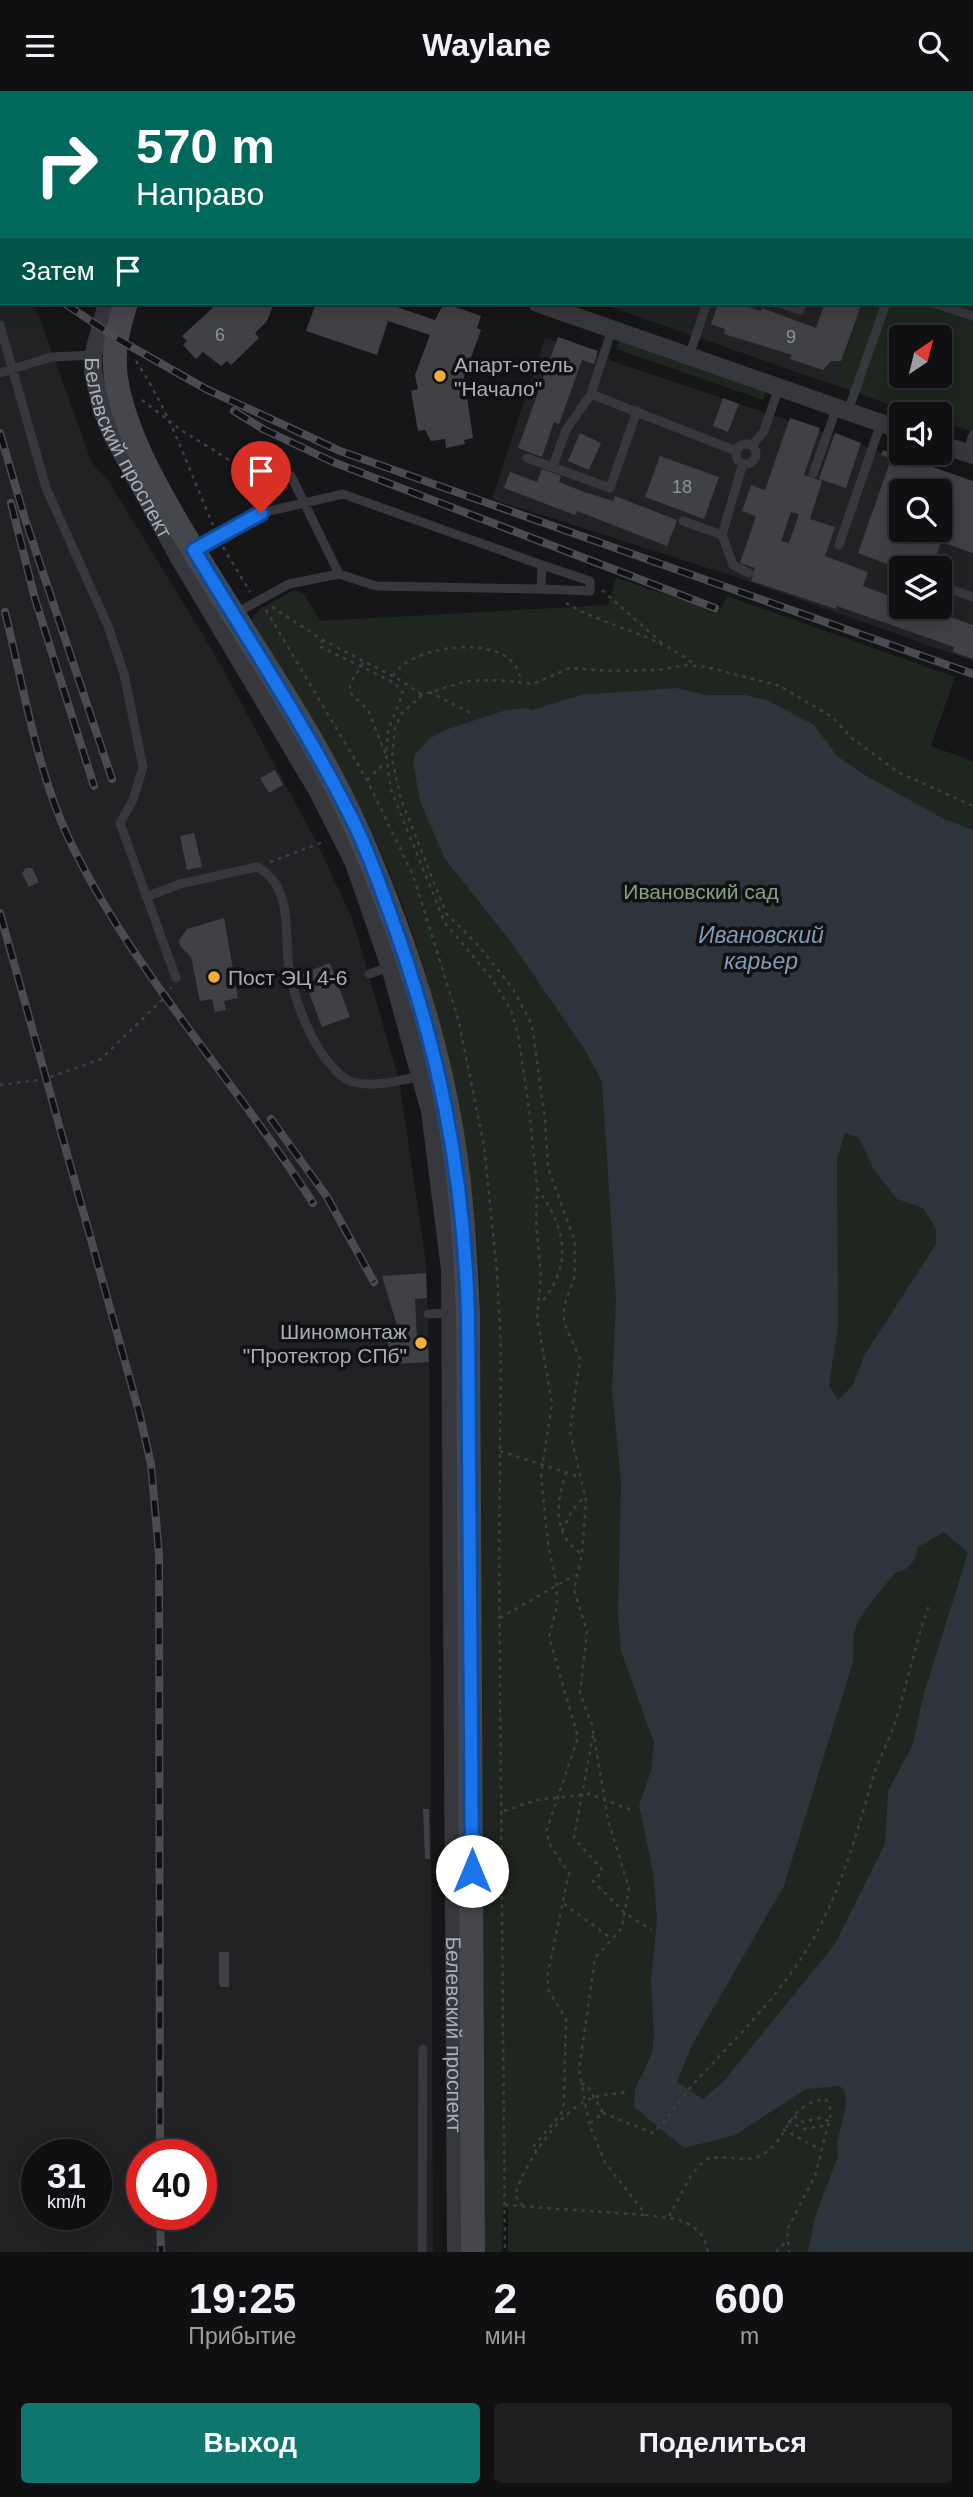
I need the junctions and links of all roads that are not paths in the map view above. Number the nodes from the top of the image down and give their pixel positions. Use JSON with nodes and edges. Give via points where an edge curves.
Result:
{"nodes":[{"id":1,"x":106,"y":305,"type":"edge"},
{"id":2,"x":125,"y":305,"type":"edge"},
{"id":3,"x":543,"y":305,"type":"edge"},
{"id":4,"x":706,"y":305,"type":"edge"},
{"id":5,"x":785,"y":305,"type":"edge"},
{"id":6,"x":801,"y":305,"type":"edge"},
{"id":7,"x":885,"y":305,"type":"edge"},
{"id":8,"x":939,"y":305,"type":"edge"},
{"id":9,"x":973,"y":317,"type":"edge"},
{"id":10,"x":0,"y":325,"type":"edge"},
{"id":11,"x":612,"y":329,"type":"junction"},
{"id":12,"x":113,"y":356,"type":"junction"},
{"id":13,"x":689,"y":356,"type":"junction"},
{"id":14,"x":15,"y":369,"type":"junction"},
{"id":15,"x":0,"y":373,"type":"edge"},
{"id":16,"x":779,"y":387,"type":"junction"},
{"id":17,"x":591,"y":394,"type":"junction"},
{"id":18,"x":843,"y":409,"type":"junction"},
{"id":19,"x":637,"y":411,"type":"junction"},
{"id":20,"x":881,"y":423,"type":"junction"},
{"id":21,"x":889,"y":426,"type":"edge"},
{"id":22,"x":973,"y":435,"type":"edge"},
{"id":23,"x":752,"y":446,"type":"junction"},
{"id":24,"x":952,"y":448,"type":"edge"},
{"id":25,"x":736,"y":451,"type":"junction"},
{"id":26,"x":970,"y":454,"type":"edge"},
{"id":27,"x":251,"y":456,"type":"dead end"},
{"id":28,"x":527,"y":458,"type":"dead end"},
{"id":29,"x":743,"y":463,"type":"junction"},
{"id":30,"x":553,"y":466,"type":"junction"},
{"id":31,"x":813,"y":474,"type":"dead end"},
{"id":32,"x":304,"y":501,"type":"junction"},
{"id":33,"x":683,"y":521,"type":"dead end"},
{"id":34,"x":722,"y":535,"type":"junction"},
{"id":35,"x":839,"y":545,"type":"dead end"},
{"id":36,"x":186,"y":554,"type":"junction"},
{"id":37,"x":542,"y":565,"type":"junction"},
{"id":38,"x":749,"y":573,"type":"dead end"},
{"id":39,"x":339,"y":574,"type":"junction"},
{"id":40,"x":541,"y":589,"type":"junction"},
{"id":41,"x":952,"y":589,"type":"edge"},
{"id":42,"x":973,"y":597,"type":"edge"},
{"id":43,"x":233,"y":615,"type":"junction"},
{"id":44,"x":146,"y":897,"type":"junction"},
{"id":45,"x":399,"y":964,"type":"junction"},
{"id":46,"x":369,"y":974,"type":"dead end"},
{"id":47,"x":176,"y":978,"type":"road end"},
{"id":48,"x":431,"y":1074,"type":"junction"},
{"id":49,"x":459,"y":1312,"type":"junction"},
{"id":50,"x":428,"y":1314,"type":"dead end"},
{"id":51,"x":423,"y":2049,"type":"dead end"},
{"id":52,"x":422,"y":2252,"type":"edge"},
{"id":53,"x":456,"y":2252,"type":"edge"},
{"id":54,"x":473,"y":2252,"type":"edge"}],
"edges":[{"from":1,"to":12,"type":"street","name":"Белевский проспект","via":[[101,321]]},
{"from":2,"to":12,"type":"street","name":"Белевский проспект"},
{"from":3,"to":11,"type":"street"},
{"from":4,"to":13,"type":"lane"},
{"from":5,"to":6,"type":"lane","via":[[800,310]]},
{"from":7,"to":18,"type":"lane"},
{"from":8,"to":9,"type":"lane"},
{"from":10,"to":14,"type":"lane"},
{"from":11,"to":13,"type":"street"},
{"from":11,"to":17,"type":"lane"},
{"from":12,"to":14,"type":"lane","via":[[51,357]]},
{"from":12,"to":36,"type":"street","name":"Белевский проспект","via":[[127,416]]},
{"from":13,"to":16,"type":"street"},
{"from":14,"to":15,"type":"lane"},
{"from":14,"to":44,"type":"lane","via":[[46,488],[108,626],[124,674],[143,767],[120,823]]},
{"from":16,"to":18,"type":"street"},
{"from":16,"to":23,"type":"lane","via":[[764,432]]},
{"from":17,"to":19,"type":"lane"},
{"from":17,"to":30,"type":"lane","via":[[566,431]]},
{"from":18,"to":20,"type":"street"},
{"from":18,"to":31,"type":"lane"},
{"from":19,"to":25,"type":"lane"},
{"from":19,"to":30,"type":"lane","via":[[610,488]]},
{"from":20,"to":21,"type":"street"},
{"from":20,"to":35,"type":"lane"},
{"from":22,"to":26,"type":"lane"},
{"from":23,"to":25,"type":"lane","via":[[741,445]]},
{"from":23,"to":29,"type":"lane","via":[[754,460]]},
{"from":24,"to":26,"type":"street"},
{"from":25,"to":29,"type":"lane"},
{"from":27,"to":32,"type":"lane","via":[[291,476]]},
{"from":28,"to":30,"type":"lane"},
{"from":29,"to":34,"type":"lane"},
{"from":32,"to":36,"type":"lane","via":[[281,506]]},
{"from":32,"to":37,"type":"lane","via":[[343,493]]},
{"from":32,"to":39,"type":"lane"},
{"from":33,"to":34,"type":"lane"},
{"from":34,"to":38,"type":"lane","via":[[733,565]]},
{"from":36,"to":43,"type":"street","name":"Белевский проспект"},
{"from":36,"to":45,"type":"street","name":"Белевский проспект","via":[[340,834]]},
{"from":37,"to":40,"type":"lane"},
{"from":37,"to":40,"type":"lane","via":[[590,581],[590,591]]},
{"from":39,"to":40,"type":"lane","via":[[376,586]]},
{"from":39,"to":43,"type":"lane","via":[[289,584]]},
{"from":41,"to":42,"type":"lane"},
{"from":43,"to":45,"type":"street","name":"Белевский проспект","via":[[356,826]]},
{"from":44,"to":47,"type":"lane"},
{"from":44,"to":48,"type":"lane","via":[[180,884],[257,867],[277,885],[289,928],[289,968],[302,1012],[314,1044],[336,1072],[349,1082],[368,1085]]},
{"from":45,"to":46,"type":"lane"},
{"from":45,"to":48,"type":"street","name":"Белевский проспект"},
{"from":48,"to":49,"type":"street","name":"Белевский проспект","via":[[457,1169],[466,1249]]},
{"from":49,"to":50,"type":"lane"},
{"from":49,"to":53,"type":"street","name":"Белевский проспект"},
{"from":49,"to":54,"type":"street","name":"Белевский проспект"},
{"from":51,"to":52,"type":"lane"}]}
